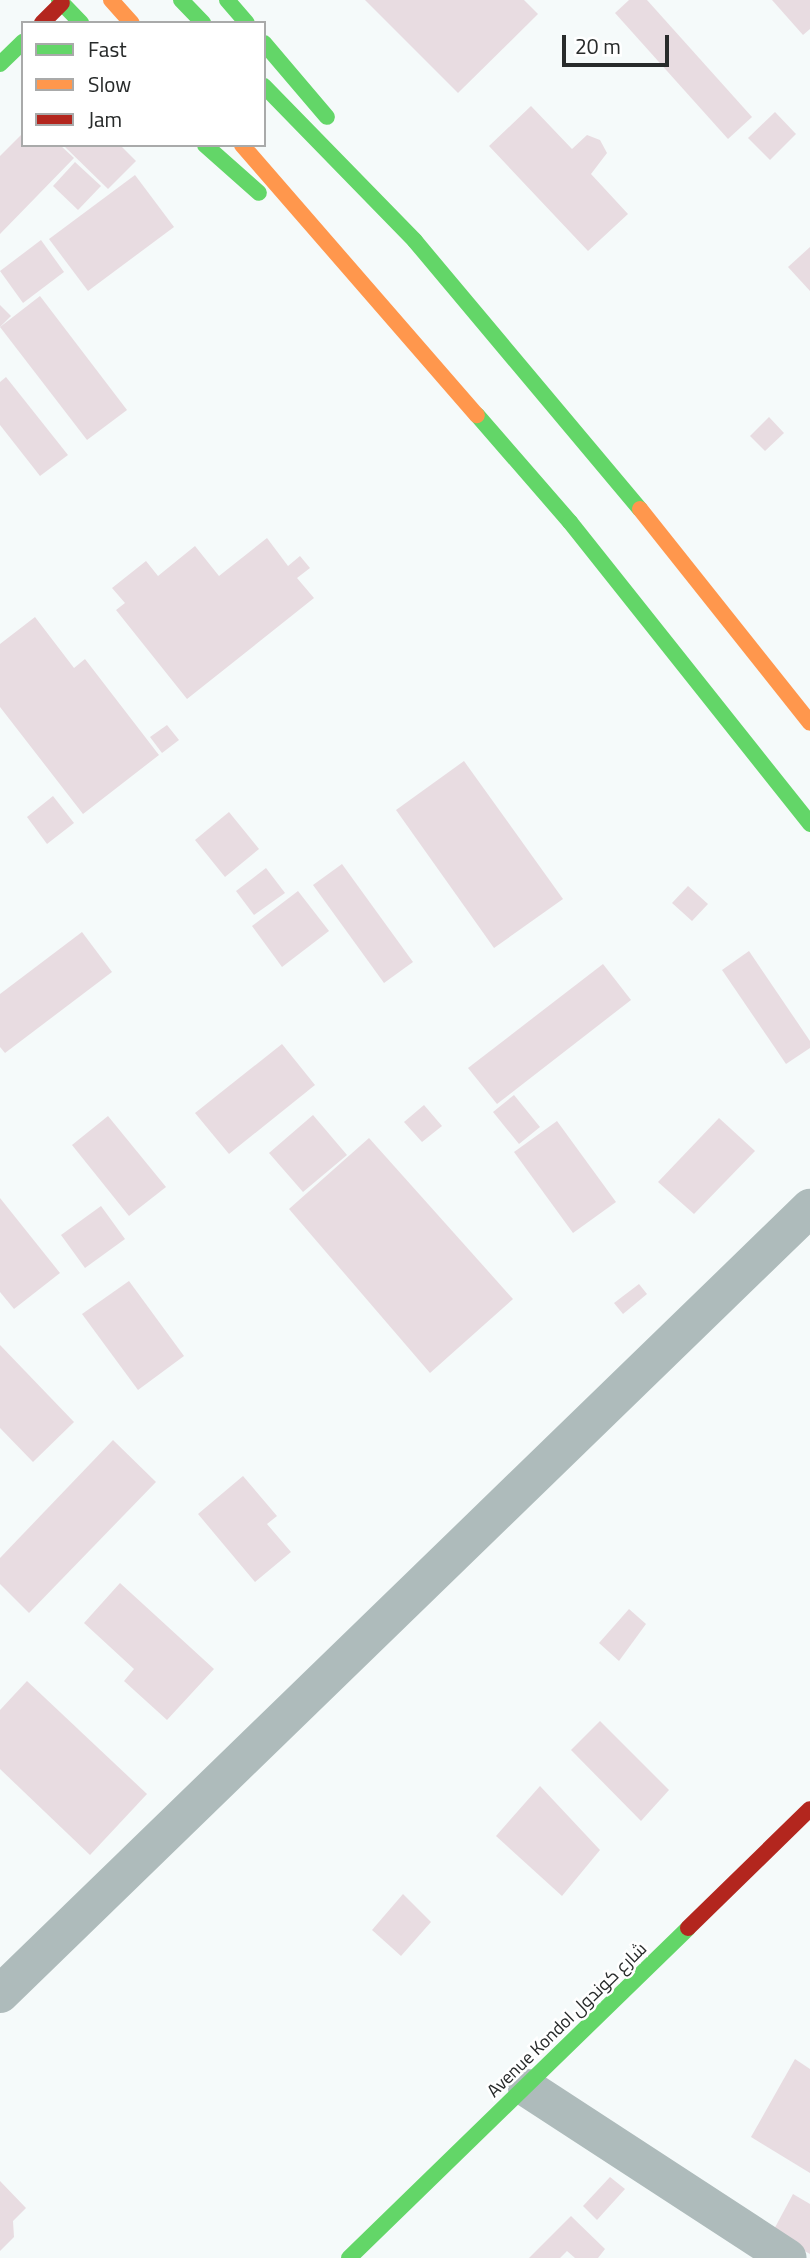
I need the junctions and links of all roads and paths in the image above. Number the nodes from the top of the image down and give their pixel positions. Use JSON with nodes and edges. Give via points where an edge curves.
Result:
{"nodes":[{"id":1,"x":111,"y":0,"type":"edge"},
{"id":2,"x":181,"y":0,"type":"edge"},
{"id":3,"x":227,"y":0,"type":"edge"},
{"id":4,"x":60,"y":2,"type":"edge"},
{"id":5,"x":44,"y":21,"type":"edge"},
{"id":6,"x":79,"y":21,"type":"edge"},
{"id":7,"x":130,"y":21,"type":"edge"},
{"id":8,"x":201,"y":21,"type":"edge"},
{"id":9,"x":245,"y":21,"type":"edge"},
{"id":10,"x":21,"y":44,"type":"edge"},
{"id":11,"x":266,"y":45,"type":"edge"},
{"id":12,"x":0,"y":64,"type":"edge"},
{"id":13,"x":266,"y":88,"type":"edge"},
{"id":14,"x":337,"y":128,"type":"dead end"},
{"id":15,"x":207,"y":147,"type":"edge"},
{"id":16,"x":244,"y":147,"type":"edge"},
{"id":17,"x":353,"y":151,"type":"dead end"},
{"id":18,"x":327,"y":240,"type":"junction"},
{"id":19,"x":415,"y":242,"type":"junction"},
{"id":20,"x":810,"y":723,"type":"edge"},
{"id":21,"x":810,"y":824,"type":"edge"},
{"id":22,"x":810,"y":1208,"type":"edge"},
{"id":23,"x":810,"y":1808,"type":"edge"},
{"id":24,"x":0,"y":1994,"type":"edge"},
{"id":25,"x":527,"y":2088,"type":"junction"},
{"id":26,"x":349,"y":2258,"type":"edge"},
{"id":27,"x":788,"y":2258,"type":"edge"}],
"edges":[{"from":1,"to":7,"type":"main road"},
{"from":2,"to":8,"type":"main road"},
{"from":3,"to":9,"type":"main road"},
{"from":4,"to":5,"type":"main road"},
{"from":4,"to":6,"type":"main road"},
{"from":10,"to":12,"type":"main road"},
{"from":11,"to":14,"type":"main road"},
{"from":13,"to":19,"type":"main road"},
{"from":15,"to":18,"type":"main road","via":[[238,179]]},
{"from":16,"to":18,"type":"main road"},
{"from":17,"to":19,"type":"main road"},
{"from":18,"to":21,"type":"main road","via":[[570,523]]},
{"from":19,"to":20,"type":"main road","via":[[618,481]]},
{"from":22,"to":24,"type":"street"},
{"from":23,"to":25,"type":"main road","name":"Avenue Kondol شارع كوندول"},
{"from":25,"to":26,"type":"main road","name":"Avenue Kondol شارع كوندول"},
{"from":25,"to":27,"type":"street"}]}
